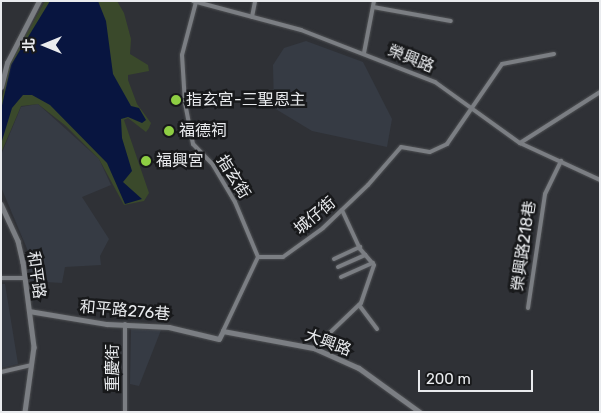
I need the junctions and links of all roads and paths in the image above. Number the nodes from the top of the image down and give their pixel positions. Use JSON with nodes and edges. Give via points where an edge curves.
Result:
{"nodes":[{"id":1,"x":40,"y":1,"type":"edge"},
{"id":2,"x":255,"y":1,"type":"edge"},
{"id":3,"x":374,"y":1,"type":"edge"},
{"id":4,"x":194,"y":2,"type":"edge"},
{"id":5,"x":373,"y":7,"type":"junction"},
{"id":6,"x":252,"y":17,"type":"junction"},
{"id":7,"x":450,"y":21,"type":"dead end"},
{"id":8,"x":364,"y":53,"type":"junction"},
{"id":9,"x":554,"y":54,"type":"dead end"},
{"id":10,"x":1,"y":87,"type":"edge"},
{"id":11,"x":600,"y":92,"type":"edge"},
{"id":12,"x":472,"y":108,"type":"junction"},
{"id":13,"x":520,"y":143,"type":"junction"},
{"id":14,"x":561,"y":161,"type":"junction"},
{"id":15,"x":600,"y":180,"type":"edge"},
{"id":16,"x":1,"y":204,"type":"edge"},
{"id":17,"x":342,"y":210,"type":"junction"},
{"id":18,"x":360,"y":247,"type":"junction"},
{"id":19,"x":365,"y":254,"type":"junction"},
{"id":20,"x":258,"y":257,"type":"junction"},
{"id":21,"x":334,"y":258,"type":"dead end"},
{"id":22,"x":373,"y":263,"type":"junction"},
{"id":23,"x":338,"y":267,"type":"dead end"},
{"id":24,"x":341,"y":276,"type":"dead end"},
{"id":25,"x":1,"y":278,"type":"edge"},
{"id":26,"x":25,"y":278,"type":"junction"},
{"id":27,"x":359,"y":305,"type":"junction"},
{"id":28,"x":528,"y":308,"type":"dead end"},
{"id":29,"x":29,"y":311,"type":"junction"},
{"id":30,"x":125,"y":324,"type":"junction"},
{"id":31,"x":376,"y":329,"type":"dead end"},
{"id":32,"x":223,"y":331,"type":"junction"},
{"id":33,"x":314,"y":348,"type":"junction"},
{"id":34,"x":31,"y":365,"type":"junction"},
{"id":35,"x":1,"y":372,"type":"edge"},
{"id":36,"x":25,"y":412,"type":"edge"},
{"id":37,"x":125,"y":412,"type":"edge"},
{"id":38,"x":420,"y":412,"type":"edge"}],
"edges":[{"from":1,"to":10,"type":"street","via":[[7,63]]},
{"from":2,"to":6,"type":"street"},
{"from":3,"to":5,"type":"street"},
{"from":4,"to":6,"type":"street","name":"榮興路"},
{"from":4,"to":20,"type":"street","name":"指玄街","via":[[182,67],[193,144],[213,165],[235,202]]},
{"from":5,"to":7,"type":"street"},
{"from":5,"to":8,"type":"street"},
{"from":6,"to":8,"type":"street","name":"榮興路","via":[[301,30]]},
{"from":8,"to":12,"type":"street","name":"榮興路","via":[[435,82]]},
{"from":9,"to":12,"type":"street","via":[[502,64]]},
{"from":11,"to":13,"type":"street"},
{"from":12,"to":13,"type":"street","name":"榮興路"},
{"from":12,"to":17,"type":"street","name":"城仔街","via":[[447,144],[430,152],[401,147]]},
{"from":13,"to":14,"type":"street","name":"榮興路"},
{"from":14,"to":15,"type":"street","name":"榮興路"},
{"from":14,"to":28,"type":"street","name":"榮興路218巷","via":[[545,194]]},
{"from":16,"to":26,"type":"street","name":"和平路","via":[[18,241]]},
{"from":17,"to":18,"type":"street"},
{"from":17,"to":20,"type":"street","name":"城仔街","via":[[283,257]]},
{"from":18,"to":19,"type":"street"},
{"from":18,"to":21,"type":"street"},
{"from":19,"to":22,"type":"street"},
{"from":19,"to":23,"type":"street"},
{"from":20,"to":32,"type":"street"},
{"from":22,"to":24,"type":"street"},
{"from":22,"to":27,"type":"street"},
{"from":25,"to":26,"type":"street"},
{"from":26,"to":29,"type":"street","name":"和平路"},
{"from":27,"to":31,"type":"street"},
{"from":27,"to":33,"type":"street"},
{"from":29,"to":30,"type":"street","name":"和平路276巷"},
{"from":29,"to":34,"type":"street","name":"和平路","via":[[34,347]]},
{"from":30,"to":32,"type":"street","name":"和平路276巷","via":[[170,326],[219,339]]},
{"from":30,"to":37,"type":"street","name":"重慶街"},
{"from":32,"to":33,"type":"street","name":"大興路"},
{"from":33,"to":38,"type":"street","name":"大興路","via":[[359,368]]},
{"from":34,"to":35,"type":"street"},
{"from":34,"to":36,"type":"street","name":"和平路"}]}
